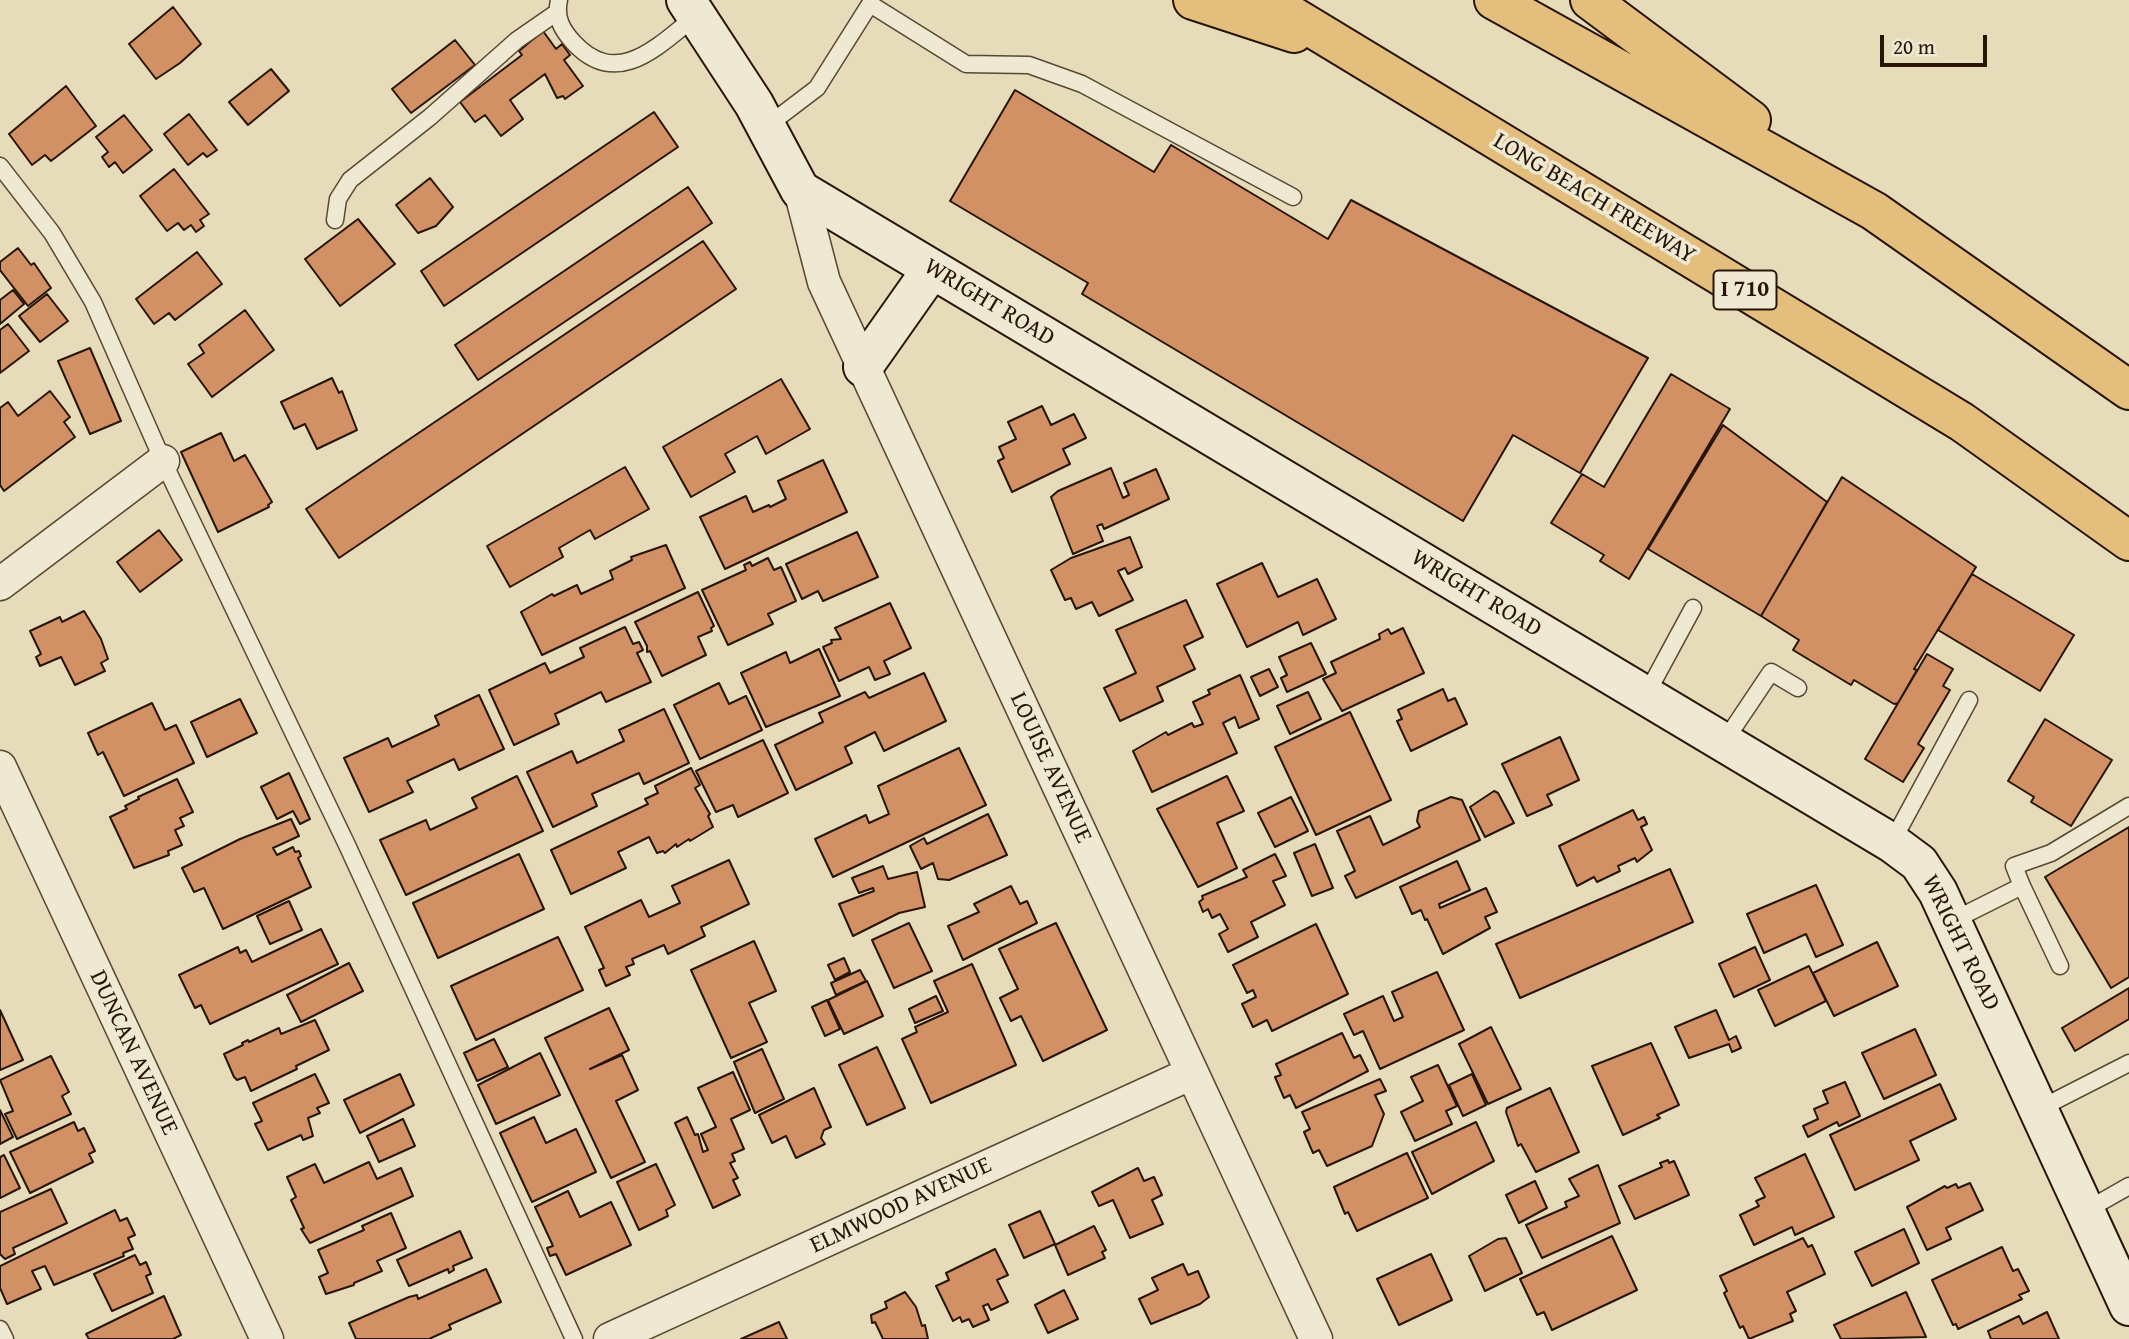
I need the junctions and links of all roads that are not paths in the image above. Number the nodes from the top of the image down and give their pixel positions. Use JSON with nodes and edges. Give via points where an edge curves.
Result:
{"nodes":[{"id":1,"x":1193,"y":0,"type":"edge"},
{"id":2,"x":1266,"y":0,"type":"edge"},
{"id":3,"x":1494,"y":0,"type":"edge"},
{"id":4,"x":1590,"y":0,"type":"edge"},
{"id":5,"x":558,"y":6,"type":"edge"},
{"id":6,"x":692,"y":7,"type":"edge"},
{"id":7,"x":1353,"y":52,"type":"junction"},
{"id":8,"x":767,"y":126,"type":"junction"},
{"id":9,"x":0,"y":166,"type":"edge"},
{"id":10,"x":800,"y":190,"type":"junction"},
{"id":11,"x":1293,"y":197,"type":"dead end"},
{"id":12,"x":1874,"y":211,"type":"junction"},
{"id":13,"x":335,"y":219,"type":"dead end"},
{"id":14,"x":932,"y":270,"type":"junction"},
{"id":15,"x":863,"y":367,"type":"junction"},
{"id":16,"x":2129,"y":390,"type":"edge"},
{"id":17,"x":163,"y":461,"type":"junction"},
{"id":18,"x":2129,"y":541,"type":"edge"},
{"id":19,"x":0,"y":584,"type":"edge"},
{"id":20,"x":1693,"y":608,"type":"dead end"},
{"id":21,"x":1798,"y":688,"type":"dead end"},
{"id":22,"x":1645,"y":696,"type":"junction"},
{"id":23,"x":1969,"y":700,"type":"dead end"},
{"id":24,"x":1724,"y":743,"type":"junction"},
{"id":25,"x":0,"y":767,"type":"edge"},
{"id":26,"x":2129,"y":806,"type":"edge"},
{"id":27,"x":1892,"y":843,"type":"junction"},
{"id":28,"x":2022,"y":886,"type":"junction"},
{"id":29,"x":1952,"y":921,"type":"junction"},
{"id":30,"x":2060,"y":966,"type":"dead end"},
{"id":31,"x":2129,"y":1063,"type":"edge"},
{"id":32,"x":1192,"y":1073,"type":"junction"},
{"id":33,"x":2039,"y":1110,"type":"junction"},
{"id":34,"x":2129,"y":1186,"type":"edge"},
{"id":35,"x":2085,"y":1211,"type":"junction"},
{"id":36,"x":2129,"y":1306,"type":"edge"},
{"id":37,"x":0,"y":1329,"type":"edge"},
{"id":38,"x":5,"y":1339,"type":"edge"},
{"id":39,"x":267,"y":1339,"type":"edge"},
{"id":40,"x":574,"y":1339,"type":"edge"},
{"id":41,"x":610,"y":1339,"type":"edge"},
{"id":42,"x":1316,"y":1339,"type":"edge"}],
"edges":[{"from":1,"to":7,"type":"highway"},
{"from":2,"to":7,"type":"highway","name":"LONG BEACH FREEWAY","number":"I 710"},
{"from":3,"to":12,"type":"highway"},
{"from":4,"to":12,"type":"highway"},
{"from":5,"to":6,"type":"lane","via":[[561,26],[585,54],[604,65],[624,65],[661,44]]},
{"from":5,"to":13,"type":"lane","via":[[350,180],[338,199]]},
{"from":6,"to":8,"type":"street"},
{"from":7,"to":18,"type":"highway","name":"LONG BEACH FREEWAY","number":"I 710","via":[[1962,422]]},
{"from":8,"to":10,"type":"street"},
{"from":8,"to":11,"type":"lane","via":[[817,88],[870,4],[966,64],[1029,65],[1082,84]]},
{"from":9,"to":17,"type":"lane","via":[[52,233],[93,302]]},
{"from":10,"to":14,"type":"street","name":"WRIGHT ROAD"},
{"from":10,"to":15,"type":"street","name":"LOUISE AVENUE","via":[[824,282]]},
{"from":12,"to":16,"type":"highway"},
{"from":14,"to":15,"type":"street"},
{"from":14,"to":22,"type":"street","name":"WRIGHT ROAD"},
{"from":15,"to":32,"type":"street","name":"LOUISE AVENUE"},
{"from":17,"to":19,"type":"street"},
{"from":17,"to":40,"type":"lane","via":[[347,845]]},
{"from":20,"to":22,"type":"lane"},
{"from":21,"to":24,"type":"lane","via":[[1771,672]]},
{"from":22,"to":24,"type":"street","name":"WRIGHT ROAD"},
{"from":23,"to":27,"type":"lane"},
{"from":24,"to":27,"type":"street","name":"WRIGHT ROAD"},
{"from":25,"to":39,"type":"street","name":"DUNCAN AVENUE"},
{"from":26,"to":28,"type":"lane","via":[[2051,853],[2014,866]]},
{"from":27,"to":29,"type":"street","name":"WRIGHT ROAD","via":[[1930,877]]},
{"from":28,"to":29,"type":"lane"},
{"from":28,"to":30,"type":"lane"},
{"from":29,"to":33,"type":"street","name":"WRIGHT ROAD"},
{"from":31,"to":33,"type":"lane"},
{"from":32,"to":41,"type":"street","name":"ELMWOOD AVENUE"},
{"from":32,"to":42,"type":"street","name":"LOUISE AVENUE"},
{"from":33,"to":35,"type":"street","name":"WRIGHT ROAD"},
{"from":34,"to":35,"type":"lane"},
{"from":35,"to":36,"type":"street","name":"WRIGHT ROAD"},
{"from":37,"to":38,"type":"lane"}]}
